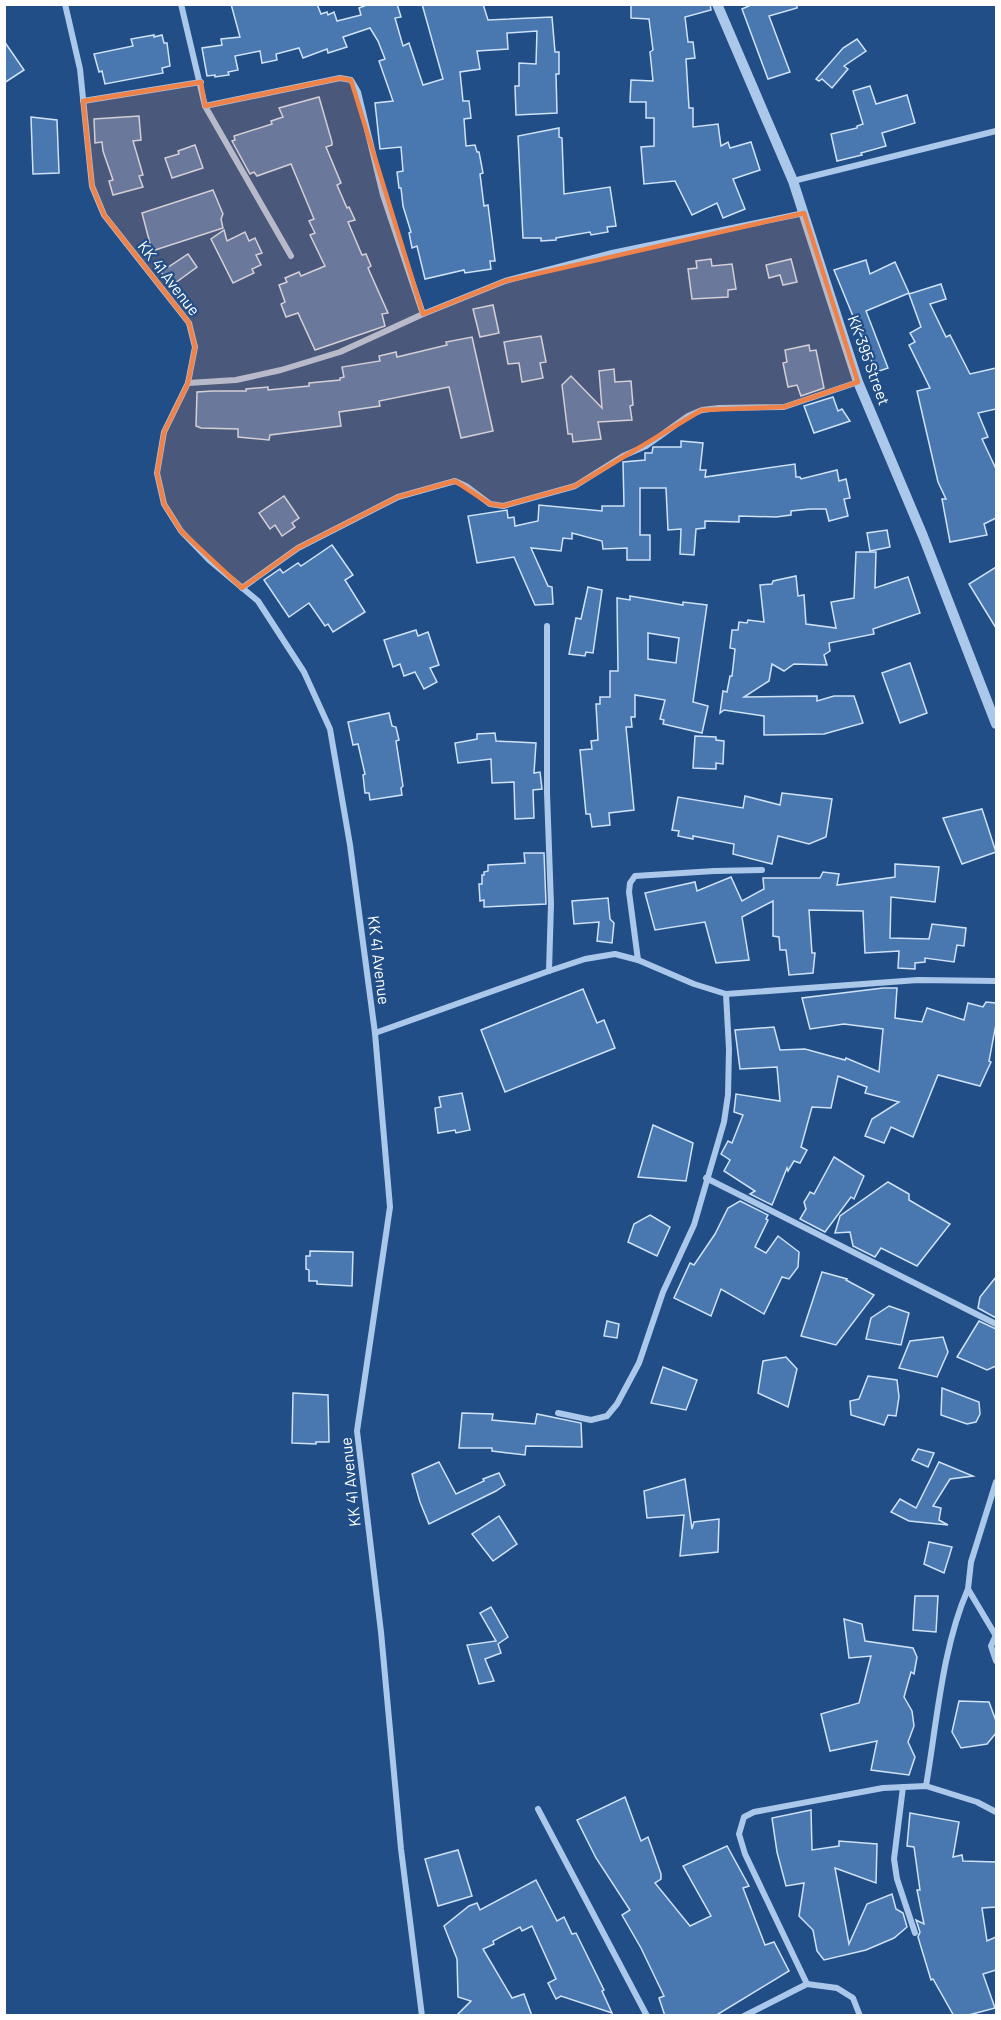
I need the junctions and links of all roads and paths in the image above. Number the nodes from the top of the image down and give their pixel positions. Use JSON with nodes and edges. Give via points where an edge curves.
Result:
{"nodes":[{"id":1,"x":65,"y":4,"type":"edge"},
{"id":2,"x":181,"y":4,"type":"edge"},
{"id":3,"x":717,"y":4,"type":"edge"},
{"id":4,"x":201,"y":82,"type":"junction"},
{"id":5,"x":83,"y":101,"type":"junction"},
{"id":6,"x":205,"y":106,"type":"junction"},
{"id":7,"x":996,"y":131,"type":"edge"},
{"id":8,"x":793,"y":181,"type":"junction"},
{"id":9,"x":804,"y":213,"type":"junction"},
{"id":10,"x":291,"y":256,"type":"dead end"},
{"id":11,"x":423,"y":314,"type":"junction"},
{"id":12,"x":858,"y":382,"type":"junction"},
{"id":13,"x":188,"y":383,"type":"junction"},
{"id":14,"x":242,"y":588,"type":"junction"},
{"id":15,"x":547,"y":626,"type":"dead end"},
{"id":16,"x":996,"y":724,"type":"edge"},
{"id":17,"x":762,"y":870,"type":"dead end"},
{"id":18,"x":638,"y":960,"type":"junction"},
{"id":19,"x":549,"y":971,"type":"junction"},
{"id":20,"x":996,"y":981,"type":"edge"},
{"id":21,"x":726,"y":994,"type":"junction"},
{"id":22,"x":375,"y":1033,"type":"junction"},
{"id":23,"x":706,"y":1179,"type":"junction"},
{"id":24,"x":996,"y":1324,"type":"edge"},
{"id":25,"x":558,"y":1413,"type":"dead end"},
{"id":26,"x":996,"y":1482,"type":"edge"},
{"id":27,"x":968,"y":1589,"type":"junction"},
{"id":28,"x":996,"y":1635,"type":"edge"},
{"id":29,"x":996,"y":1661,"type":"edge"},
{"id":30,"x":926,"y":1786,"type":"junction"},
{"id":31,"x":903,"y":1787,"type":"junction"},
{"id":32,"x":538,"y":1809,"type":"dead end"},
{"id":33,"x":996,"y":1812,"type":"edge"},
{"id":34,"x":915,"y":1933,"type":"dead end"},
{"id":35,"x":807,"y":1984,"type":"junction"},
{"id":36,"x":422,"y":2016,"type":"edge"},
{"id":37,"x":648,"y":2016,"type":"edge"},
{"id":38,"x":744,"y":2016,"type":"edge"},
{"id":39,"x":860,"y":2016,"type":"edge"}],
"edges":[{"from":1,"to":5,"type":"street","name":"KK 41 Avenue"},
{"from":2,"to":4,"type":"street"},
{"from":3,"to":8,"type":"street","name":"KK 395 Street"},
{"from":4,"to":5,"type":"street"},
{"from":4,"to":6,"type":"street"},
{"from":5,"to":13,"type":"street","name":"KK 41 Avenue","via":[[93,186],[104,215],[189,322],[195,347]]},
{"from":6,"to":10,"type":"street"},
{"from":6,"to":11,"type":"street","via":[[340,78],[351,80],[358,92],[383,195]]},
{"from":7,"to":8,"type":"street"},
{"from":8,"to":9,"type":"street","name":"KK 395 Street"},
{"from":9,"to":11,"type":"street","via":[[612,253],[505,281]]},
{"from":9,"to":12,"type":"street","name":"KK 395 Street"},
{"from":11,"to":13,"type":"street","via":[[340,352],[281,370],[236,381]]},
{"from":12,"to":14,"type":"street","via":[[784,407],[702,410],[575,486],[502,506],[490,504],[455,481],[398,497],[298,548]]},
{"from":12,"to":16,"type":"street","name":"KK 395 Street"},
{"from":13,"to":14,"type":"street","name":"KK 41 Avenue","via":[[164,432],[157,473],[164,504],[181,531]]},
{"from":14,"to":22,"type":"street","name":"KK 41 Avenue","via":[[258,601],[304,672],[330,729]]},
{"from":15,"to":19,"type":"street"},
{"from":17,"to":18,"type":"street","via":[[635,876],[629,892]]},
{"from":18,"to":19,"type":"street","via":[[615,954]]},
{"from":18,"to":21,"type":"street"},
{"from":19,"to":22,"type":"street"},
{"from":20,"to":21,"type":"street","via":[[918,980]]},
{"from":21,"to":23,"type":"street","via":[[728,1095]]},
{"from":22,"to":36,"type":"street","name":"KK 41 Avenue","via":[[390,1207],[357,1431]]},
{"from":23,"to":24,"type":"street"},
{"from":23,"to":25,"type":"street","via":[[694,1225],[663,1292],[639,1364],[617,1404],[607,1416],[591,1420]]},
{"from":26,"to":27,"type":"street","via":[[971,1562]]},
{"from":27,"to":28,"type":"street"},
{"from":27,"to":30,"type":"street","via":[[950,1642]]},
{"from":28,"to":29,"type":"street","via":[[991,1646]]},
{"from":30,"to":31,"type":"street"},
{"from":30,"to":33,"type":"street"},
{"from":31,"to":34,"type":"street","via":[[894,1859]]},
{"from":31,"to":35,"type":"street","via":[[754,1812],[744,1817],[739,1834],[745,1854]]},
{"from":32,"to":37,"type":"street"},
{"from":35,"to":38,"type":"street"},
{"from":35,"to":39,"type":"street","via":[[837,1988],[853,1998]]}]}
